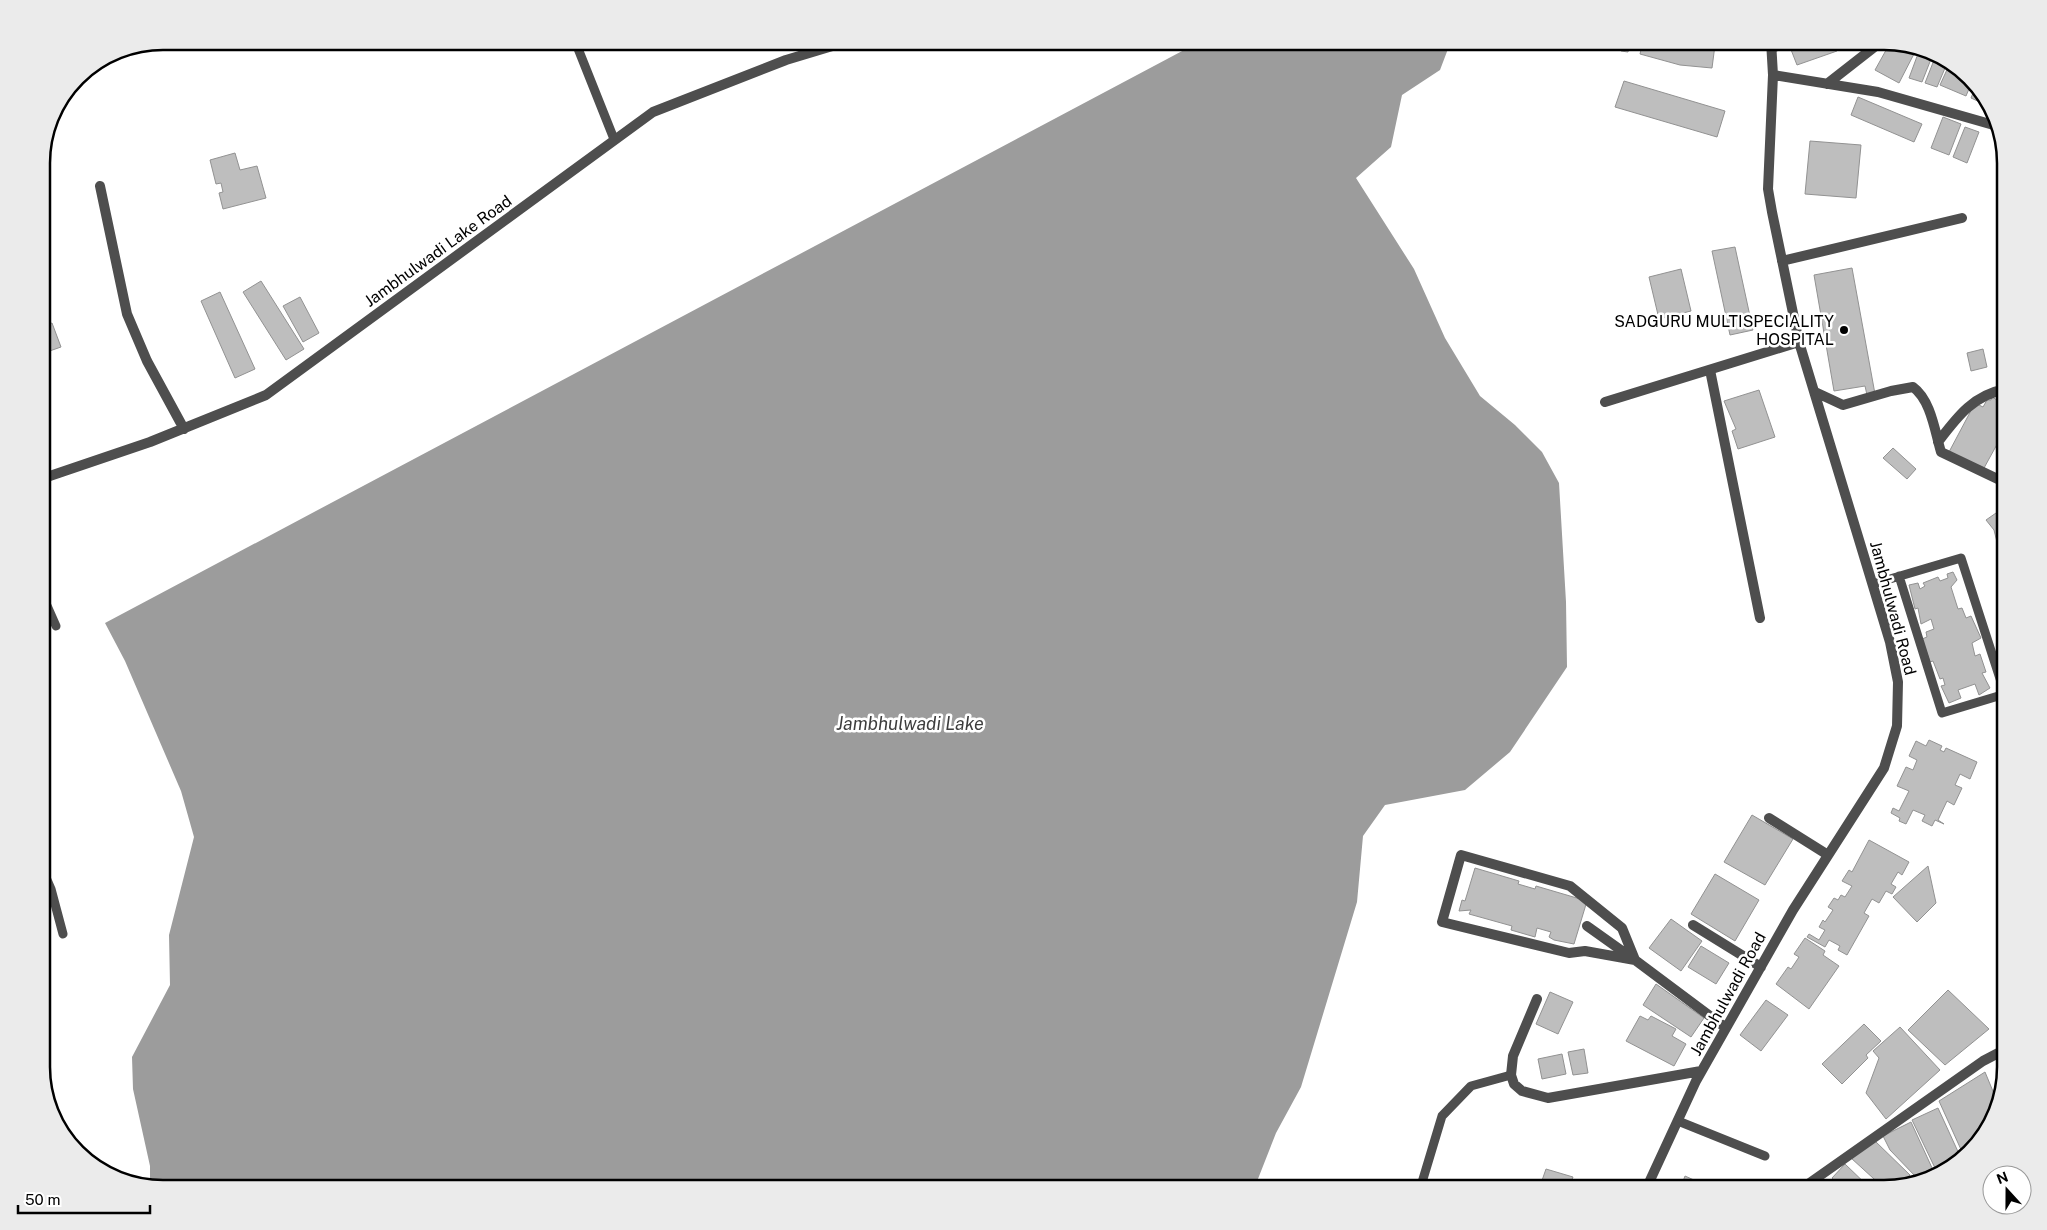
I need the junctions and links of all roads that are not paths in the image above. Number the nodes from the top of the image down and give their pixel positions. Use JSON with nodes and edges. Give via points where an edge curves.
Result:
{"nodes":[{"id":1,"x":579,"y":50,"type":"edge"},
{"id":2,"x":819,"y":50,"type":"edge"},
{"id":3,"x":1772,"y":50,"type":"edge"},
{"id":4,"x":1870,"y":50,"type":"edge"},
{"id":5,"x":1773,"y":75,"type":"junction"},
{"id":6,"x":1827,"y":84,"type":"junction"},
{"id":7,"x":1990,"y":124,"type":"edge"},
{"id":8,"x":614,"y":139,"type":"junction"},
{"id":9,"x":100,"y":186,"type":"dead end"},
{"id":10,"x":1962,"y":218,"type":"dead end"},
{"id":11,"x":1782,"y":261,"type":"junction"},
{"id":12,"x":1799,"y":342,"type":"junction"},
{"id":13,"x":1710,"y":370,"type":"junction"},
{"id":14,"x":1997,"y":391,"type":"edge"},
{"id":15,"x":1815,"y":392,"type":"junction"},
{"id":16,"x":1605,"y":402,"type":"dead end"},
{"id":17,"x":184,"y":429,"type":"junction"},
{"id":18,"x":1938,"y":442,"type":"junction"},
{"id":19,"x":50,"y":476,"type":"edge"},
{"id":20,"x":1997,"y":479,"type":"edge"},
{"id":21,"x":1899,"y":576,"type":"junction"},
{"id":22,"x":1873,"y":584,"type":"junction"},
{"id":23,"x":50,"y":611,"type":"edge"},
{"id":24,"x":1760,"y":618,"type":"dead end"},
{"id":25,"x":56,"y":626,"type":"dead end"},
{"id":26,"x":1997,"y":669,"type":"edge"},
{"id":27,"x":1997,"y":696,"type":"edge"},
{"id":28,"x":1769,"y":818,"type":"dead end"},
{"id":29,"x":1828,"y":855,"type":"junction"},
{"id":30,"x":50,"y":886,"type":"edge"},
{"id":31,"x":1693,"y":925,"type":"dead end"},
{"id":32,"x":1587,"y":926,"type":"dead end"},
{"id":33,"x":63,"y":934,"type":"dead end"},
{"id":34,"x":1635,"y":960,"type":"junction"},
{"id":35,"x":1761,"y":967,"type":"junction"},
{"id":36,"x":1537,"y":999,"type":"dead end"},
{"id":37,"x":1726,"y":1028,"type":"junction"},
{"id":38,"x":1997,"y":1054,"type":"edge"},
{"id":39,"x":1701,"y":1072,"type":"junction"},
{"id":40,"x":1511,"y":1075,"type":"junction"},
{"id":41,"x":1678,"y":1121,"type":"junction"},
{"id":42,"x":1765,"y":1156,"type":"dead end"},
{"id":43,"x":1423,"y":1180,"type":"edge"},
{"id":44,"x":1650,"y":1180,"type":"edge"},
{"id":45,"x":1814,"y":1180,"type":"edge"}],
"edges":[{"from":1,"to":8,"type":"lane"},
{"from":2,"to":8,"type":"street","name":"Jambhulwadi Lake Road","via":[[652,112]]},
{"from":3,"to":5,"type":"street","name":"Jambhulwadi Road"},
{"from":4,"to":6,"type":"street"},
{"from":5,"to":6,"type":"street"},
{"from":5,"to":11,"type":"street","name":"Jambhulwadi Road","via":[[1768,189]]},
{"from":6,"to":7,"type":"street","via":[[1878,92]]},
{"from":8,"to":17,"type":"street","name":"Jambhulwadi Lake Road","via":[[266,395]]},
{"from":9,"to":17,"type":"street","via":[[127,314],[147,361]]},
{"from":10,"to":11,"type":"street"},
{"from":11,"to":12,"type":"street","name":"Jambhulwadi Road"},
{"from":12,"to":13,"type":"street"},
{"from":12,"to":15,"type":"street","name":"Jambhulwadi Road"},
{"from":13,"to":16,"type":"street"},
{"from":13,"to":24,"type":"street"},
{"from":14,"to":18,"type":"street","via":[[1976,400],[1960,413]]},
{"from":15,"to":18,"type":"street","via":[[1843,405],[1913,387],[1920,392],[1925,403]]},
{"from":15,"to":22,"type":"street","name":"Jambhulwadi Road"},
{"from":17,"to":19,"type":"street","name":"Jambhulwadi Lake Road"},
{"from":18,"to":20,"type":"street","via":[[1941,452]]},
{"from":21,"to":22,"type":"lane"},
{"from":21,"to":26,"type":"lane","via":[[1961,558]]},
{"from":21,"to":27,"type":"lane","via":[[1942,713]]},
{"from":22,"to":29,"type":"street","name":"Jambhulwadi Road","via":[[1898,682],[1897,726],[1884,768]]},
{"from":23,"to":25,"type":"lane"},
{"from":28,"to":29,"type":"street"},
{"from":29,"to":35,"type":"street","name":"Jambhulwadi Road","via":[[1792,910]]},
{"from":30,"to":33,"type":"lane"},
{"from":31,"to":35,"type":"street"},
{"from":32,"to":34,"type":"street"},
{"from":34,"to":34,"type":"street","via":[[1622,928],[1570,886],[1461,855],[1442,922],[1569,953],[1585,951]]},
{"from":34,"to":37,"type":"street"},
{"from":35,"to":37,"type":"street","name":"Jambhulwadi Road"},
{"from":36,"to":40,"type":"street","via":[[1513,1056]]},
{"from":37,"to":39,"type":"street","name":"Jambhulwadi Road"},
{"from":38,"to":45,"type":"street"},
{"from":39,"to":40,"type":"street","via":[[1548,1098],[1522,1091],[1514,1084]]},
{"from":39,"to":41,"type":"street","name":"Jambhulwadi Road"},
{"from":40,"to":43,"type":"lane","via":[[1471,1086],[1442,1116]]},
{"from":41,"to":42,"type":"lane"},
{"from":41,"to":44,"type":"street","name":"Jambhulwadi Road"}]}
